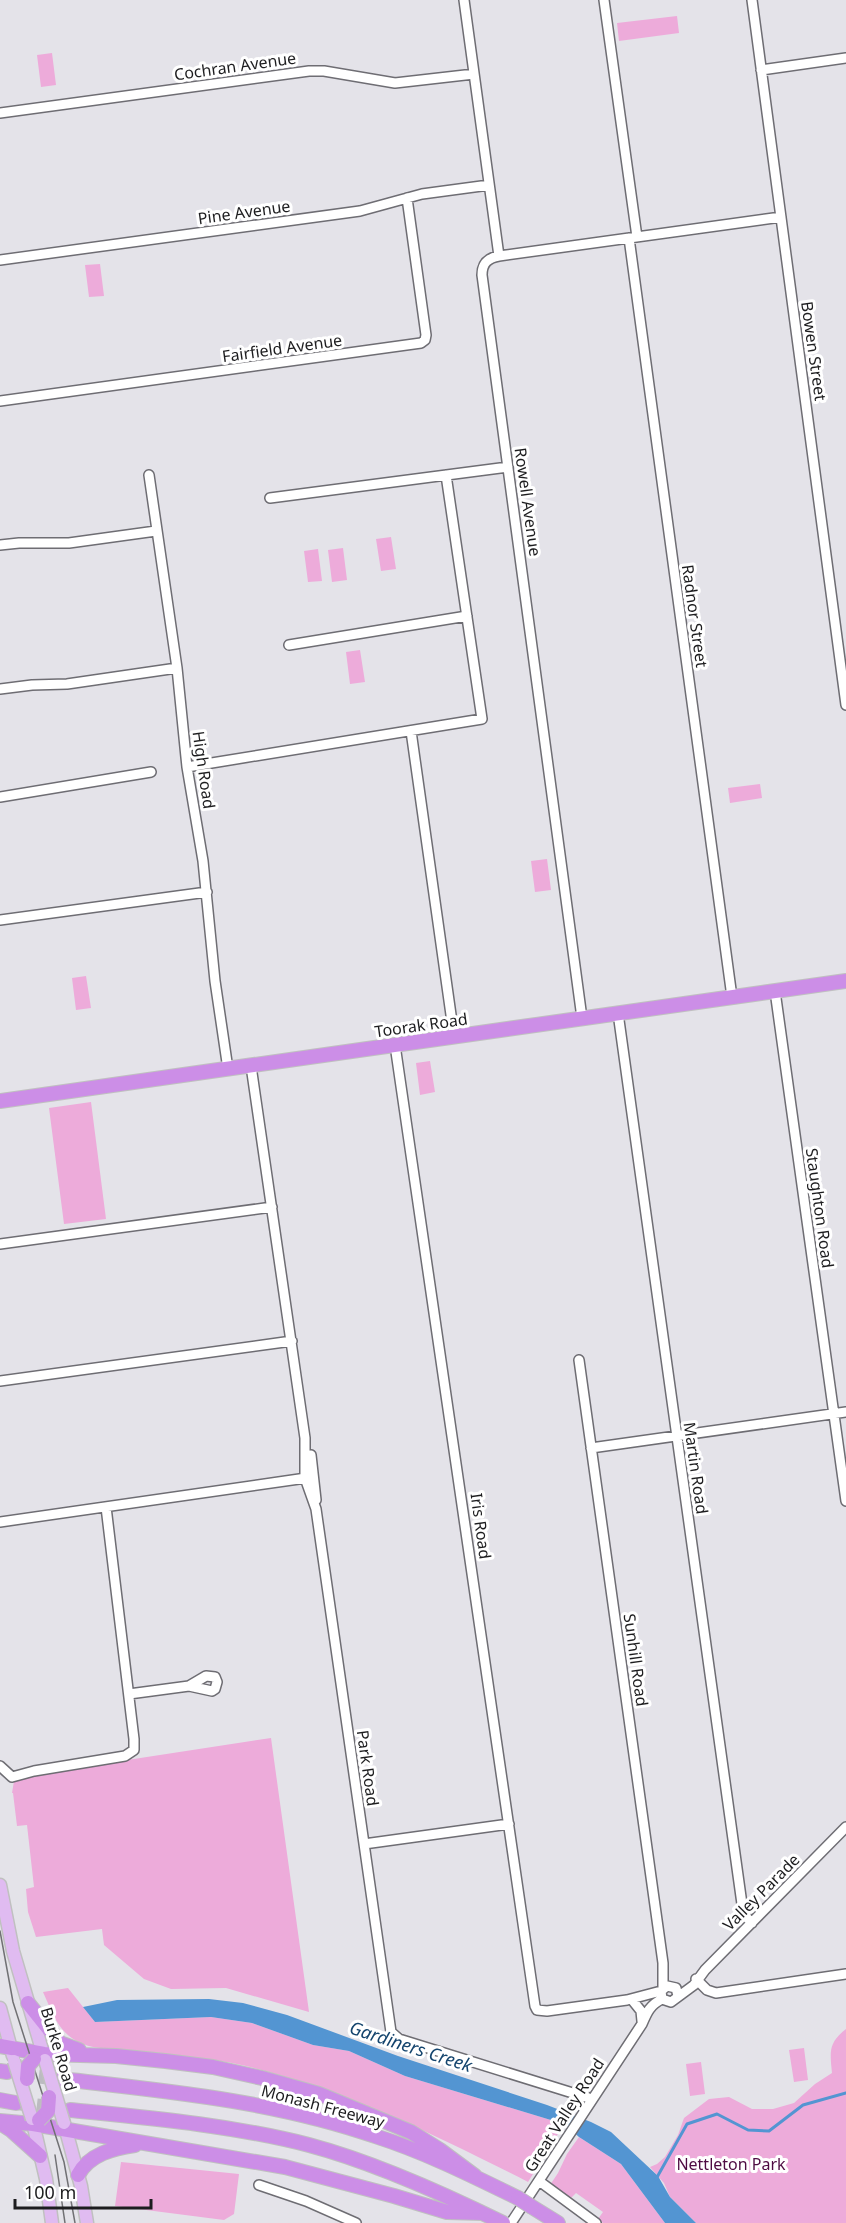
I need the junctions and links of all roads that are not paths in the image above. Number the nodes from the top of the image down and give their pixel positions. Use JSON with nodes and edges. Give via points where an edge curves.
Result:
{"nodes":[{"id":1,"x":464,"y":0,"type":"edge"},
{"id":2,"x":604,"y":0,"type":"edge"},
{"id":3,"x":752,"y":0,"type":"edge"},
{"id":4,"x":846,"y":58,"type":"edge"},
{"id":5,"x":761,"y":70,"type":"junction"},
{"id":6,"x":474,"y":74,"type":"junction"},
{"id":7,"x":0,"y":113,"type":"edge"},
{"id":8,"x":489,"y":185,"type":"junction"},
{"id":9,"x":407,"y":198,"type":"junction"},
{"id":10,"x":781,"y":217,"type":"junction"},
{"id":11,"x":633,"y":238,"type":"junction"},
{"id":12,"x":498,"y":256,"type":"junction"},
{"id":13,"x":0,"y":260,"type":"edge"},
{"id":14,"x":0,"y":401,"type":"edge"},
{"id":15,"x":508,"y":466,"type":"junction"},
{"id":16,"x":149,"y":475,"type":"dead end"},
{"id":17,"x":446,"y":475,"type":"junction"},
{"id":18,"x":270,"y":498,"type":"dead end"},
{"id":19,"x":156,"y":531,"type":"junction"},
{"id":20,"x":0,"y":545,"type":"edge"},
{"id":21,"x":467,"y":616,"type":"junction"},
{"id":22,"x":289,"y":645,"type":"dead end"},
{"id":23,"x":177,"y":668,"type":"junction"},
{"id":24,"x":0,"y":689,"type":"edge"},
{"id":25,"x":846,"y":705,"type":"edge"},
{"id":26,"x":411,"y":731,"type":"junction"},
{"id":27,"x":187,"y":766,"type":"junction"},
{"id":28,"x":151,"y":772,"type":"dead end"},
{"id":29,"x":0,"y":797,"type":"edge"},
{"id":30,"x":207,"y":892,"type":"junction"},
{"id":31,"x":0,"y":920,"type":"edge"},
{"id":32,"x":846,"y":981,"type":"edge"},
{"id":33,"x":775,"y":991,"type":"junction"},
{"id":34,"x":732,"y":997,"type":"junction"},
{"id":35,"x":618,"y":1013,"type":"junction"},
{"id":36,"x":582,"y":1018,"type":"junction"},
{"id":37,"x":454,"y":1036,"type":"junction"},
{"id":38,"x":395,"y":1045,"type":"junction"},
{"id":39,"x":251,"y":1066,"type":"junction"},
{"id":40,"x":228,"y":1069,"type":"junction"},
{"id":41,"x":0,"y":1101,"type":"edge"},
{"id":42,"x":272,"y":1207,"type":"junction"},
{"id":43,"x":0,"y":1244,"type":"edge"},
{"id":44,"x":292,"y":1341,"type":"junction"},
{"id":45,"x":579,"y":1360,"type":"dead end"},
{"id":46,"x":0,"y":1381,"type":"edge"},
{"id":47,"x":846,"y":1412,"type":"edge"},
{"id":48,"x":834,"y":1414,"type":"junction"},
{"id":49,"x":677,"y":1436,"type":"junction"},
{"id":50,"x":591,"y":1448,"type":"junction"},
{"id":51,"x":309,"y":1478,"type":"junction"},
{"id":52,"x":846,"y":1501,"type":"edge"},
{"id":53,"x":106,"y":1507,"type":"junction"},
{"id":54,"x":0,"y":1522,"type":"edge"},
{"id":55,"x":189,"y":1686,"type":"dead end"},
{"id":56,"x":129,"y":1694,"type":"junction"},
{"id":57,"x":0,"y":1766,"type":"edge"},
{"id":58,"x":509,"y":1824,"type":"junction"},
{"id":59,"x":846,"y":1827,"type":"edge"},
{"id":60,"x":364,"y":1844,"type":"junction"},
{"id":61,"x":0,"y":1885,"type":"edge"},
{"id":62,"x":752,"y":1923,"type":"junction"},
{"id":63,"x":846,"y":1974,"type":"edge"},
{"id":64,"x":696,"y":1979,"type":"junction"},
{"id":65,"x":666,"y":1993,"type":"junction"},
{"id":66,"x":678,"y":1996,"type":"junction"},
{"id":67,"x":630,"y":2001,"type":"junction"},
{"id":68,"x":28,"y":2003,"type":"junction"},
{"id":69,"x":0,"y":2008,"type":"edge"},
{"id":70,"x":537,"y":2010,"type":"joint"},
{"id":71,"x":642,"y":2024,"type":"junction"},
{"id":72,"x":8,"y":2050,"type":"edge"},
{"id":73,"x":116,"y":2056,"type":"junction"},
{"id":74,"x":41,"y":2058,"type":"junction"},
{"id":75,"x":56,"y":2080,"type":"junction"},
{"id":76,"x":20,"y":2099,"type":"junction"},
{"id":77,"x":592,"y":2099,"type":"junction"},
{"id":78,"x":0,"y":2100,"type":"edge"},
{"id":79,"x":70,"y":2110,"type":"tunnel mouth"},
{"id":80,"x":35,"y":2121,"type":"junction"},
{"id":81,"x":0,"y":2122,"type":"edge"},
{"id":82,"x":65,"y":2126,"type":"junction"},
{"id":83,"x":150,"y":2143,"type":"junction"},
{"id":84,"x":40,"y":2156,"type":"junction"},
{"id":85,"x":78,"y":2175,"type":"junction"},
{"id":86,"x":475,"y":2176,"type":"junction"},
{"id":87,"x":539,"y":2181,"type":"junction"},
{"id":88,"x":259,"y":2185,"type":"dead end"},
{"id":89,"x":482,"y":2213,"type":"junction"},
{"id":90,"x":52,"y":2223,"type":"edge"},
{"id":91,"x":87,"y":2223,"type":"edge"},
{"id":92,"x":356,"y":2223,"type":"edge"},
{"id":93,"x":502,"y":2223,"type":"edge"},
{"id":94,"x":511,"y":2223,"type":"edge"},
{"id":95,"x":558,"y":2223,"type":"edge"},
{"id":96,"x":596,"y":2223,"type":"edge"}],
"edges":[{"from":1,"to":6,"type":"street"},
{"from":2,"to":11,"type":"street","name":"Radnor Street"},
{"from":3,"to":5,"type":"street","name":"Bowen Street"},
{"from":4,"to":5,"type":"street"},
{"from":5,"to":10,"type":"street","name":"Bowen Street"},
{"from":6,"to":7,"type":"street","name":"Cochran Avenue","via":[[395,83],[309,71]]},
{"from":6,"to":8,"type":"street"},
{"from":8,"to":9,"type":"street","name":"Pine Avenue"},
{"from":8,"to":12,"type":"street"},
{"from":9,"to":13,"type":"street","name":"Pine Avenue","via":[[360,211]]},
{"from":9,"to":14,"type":"street","name":"Fairfield Avenue","via":[[426,336],[421,343]]},
{"from":10,"to":11,"type":"street"},
{"from":10,"to":25,"type":"street","name":"Bowen Street"},
{"from":11,"to":12,"type":"street"},
{"from":11,"to":34,"type":"street","name":"Radnor Street"},
{"from":12,"to":15,"type":"street","name":"Rowell Avenue","via":[[485,263],[482,275]]},
{"from":15,"to":17,"type":"street"},
{"from":15,"to":36,"type":"street","name":"Rowell Avenue"},
{"from":16,"to":19,"type":"street","name":"High Road"},
{"from":17,"to":18,"type":"street"},
{"from":17,"to":21,"type":"street"},
{"from":19,"to":20,"type":"street","via":[[61,544]]},
{"from":19,"to":23,"type":"street","name":"High Road"},
{"from":21,"to":22,"type":"street"},
{"from":21,"to":26,"type":"street","via":[[482,719]]},
{"from":23,"to":24,"type":"street"},
{"from":23,"to":27,"type":"street","name":"High Road"},
{"from":26,"to":27,"type":"street"},
{"from":26,"to":37,"type":"street"},
{"from":27,"to":30,"type":"street","name":"High Road"},
{"from":28,"to":29,"type":"street"},
{"from":30,"to":31,"type":"street"},
{"from":30,"to":40,"type":"street","name":"High Road"},
{"from":32,"to":33,"type":"highway","name":"Toorak Road"},
{"from":33,"to":34,"type":"highway","name":"Toorak Road"},
{"from":33,"to":48,"type":"street","name":"Staughton Road"},
{"from":34,"to":35,"type":"highway","name":"Toorak Road"},
{"from":35,"to":36,"type":"highway","name":"Toorak Road"},
{"from":35,"to":49,"type":"street","name":"Martin Road"},
{"from":36,"to":37,"type":"highway","name":"Toorak Road"},
{"from":37,"to":38,"type":"highway","name":"Toorak Road"},
{"from":38,"to":39,"type":"highway","name":"Toorak Road"},
{"from":38,"to":58,"type":"street","name":"Iris Road"},
{"from":39,"to":40,"type":"highway","name":"Toorak Road"},
{"from":39,"to":42,"type":"street","name":"Park Road"},
{"from":40,"to":41,"type":"highway","name":"Toorak Road"},
{"from":42,"to":43,"type":"street"},
{"from":42,"to":44,"type":"street","name":"Park Road"},
{"from":44,"to":46,"type":"street"},
{"from":44,"to":51,"type":"street","name":"Park Road","via":[[305,1437],[312,1456]]},
{"from":45,"to":50,"type":"street","name":"Sunhill Road"},
{"from":47,"to":48,"type":"street"},
{"from":48,"to":49,"type":"street"},
{"from":48,"to":52,"type":"street","name":"Staughton Road"},
{"from":49,"to":50,"type":"street"},
{"from":49,"to":62,"type":"street","name":"Martin Road","via":[[742,1904],[744,1915]]},
{"from":50,"to":65,"type":"street","name":"Sunhill Road"},
{"from":51,"to":53,"type":"street"},
{"from":51,"to":60,"type":"street","name":"Park Road","via":[[316,1489]]},
{"from":53,"to":54,"type":"street"},
{"from":53,"to":56,"type":"street"},
{"from":55,"to":56,"type":"street"},
{"from":56,"to":57,"type":"street","via":[[135,1748],[125,1756],[21,1773],[12,1778]]},
{"from":58,"to":60,"type":"street"},
{"from":58,"to":70,"type":"street","name":"Iris Road"},
{"from":59,"to":62,"type":"street","name":"Valley Parade"},
{"from":60,"to":77,"type":"street","name":"Park Road","via":[[391,2032],[399,2039]]},
{"from":61,"to":68,"type":"main road","name":"Burke Road"},
{"from":62,"to":64,"type":"street","name":"Valley Parade"},
{"from":63,"to":64,"type":"street","via":[[716,1993]]},
{"from":64,"to":65,"type":"street","name":"Valley Parade"},
{"from":64,"to":66,"type":"street","name":"Valley Parade"},
{"from":65,"to":66,"type":"street","name":"Sunhill Road","via":[[678,1990]]},
{"from":65,"to":66,"type":"street","name":"Valley Parade","via":[[674,2002]]},
{"from":65,"to":67,"type":"street","name":"Valley Parade"},
{"from":65,"to":71,"type":"street","name":"Great Valley Road","via":[[648,2010]]},
{"from":67,"to":70,"type":"street","name":"Valley Parade"},
{"from":67,"to":71,"type":"street","via":[[641,2011]]},
{"from":68,"to":73,"type":"highway","via":[[63,2045]]},
{"from":68,"to":74,"type":"main road","name":"Burke Road"},
{"from":69,"to":72,"type":"main road"},
{"from":71,"to":77,"type":"street","name":"Great Valley Road"},
{"from":72,"to":74,"type":"highway"},
{"from":72,"to":76,"type":"main road","bridge":true},
{"from":73,"to":74,"type":"highway"},
{"from":73,"to":86,"type":"highway","via":[[237,2072],[319,2094],[411,2132]]},
{"from":74,"to":75,"type":"main road","name":"Burke Road","bridge":true},
{"from":74,"to":76,"type":"highway","bridge":true,"via":[[27,2069]]},
{"from":75,"to":80,"type":"highway","bridge":true,"via":[[49,2109]]},
{"from":75,"to":82,"type":"main road","name":"Burke Road","bridge":true},
{"from":75,"to":86,"type":"highway","name":"Monash Freeway","via":[[225,2100],[316,2118],[420,2151]]},
{"from":76,"to":78,"type":"highway"},
{"from":76,"to":80,"type":"main road","bridge":true},
{"from":77,"to":87,"type":"street","name":"Great Valley Road"},
{"from":79,"to":89,"type":"highway","via":[[198,2124],[310,2146],[368,2164]]},
{"from":80,"to":81,"type":"highway"},
{"from":80,"to":82,"type":"highway"},
{"from":80,"to":84,"type":"main road"},
{"from":81,"to":84,"type":"highway"},
{"from":82,"to":83,"type":"highway"},
{"from":82,"to":85,"type":"main road","name":"Burke Road"},
{"from":83,"to":85,"type":"highway","via":[[104,2152],[87,2163]]},
{"from":83,"to":89,"type":"highway","via":[[285,2167],[447,2212]]},
{"from":84,"to":90,"type":"main road"},
{"from":85,"to":91,"type":"main road","name":"Burke Road"},
{"from":86,"to":95,"type":"highway","name":"Monash Freeway","bridge":true},
{"from":87,"to":94,"type":"street","name":"Great Valley Road"},
{"from":87,"to":96,"type":"street"},
{"from":88,"to":92,"type":"street"},
{"from":89,"to":93,"type":"highway"}]}
